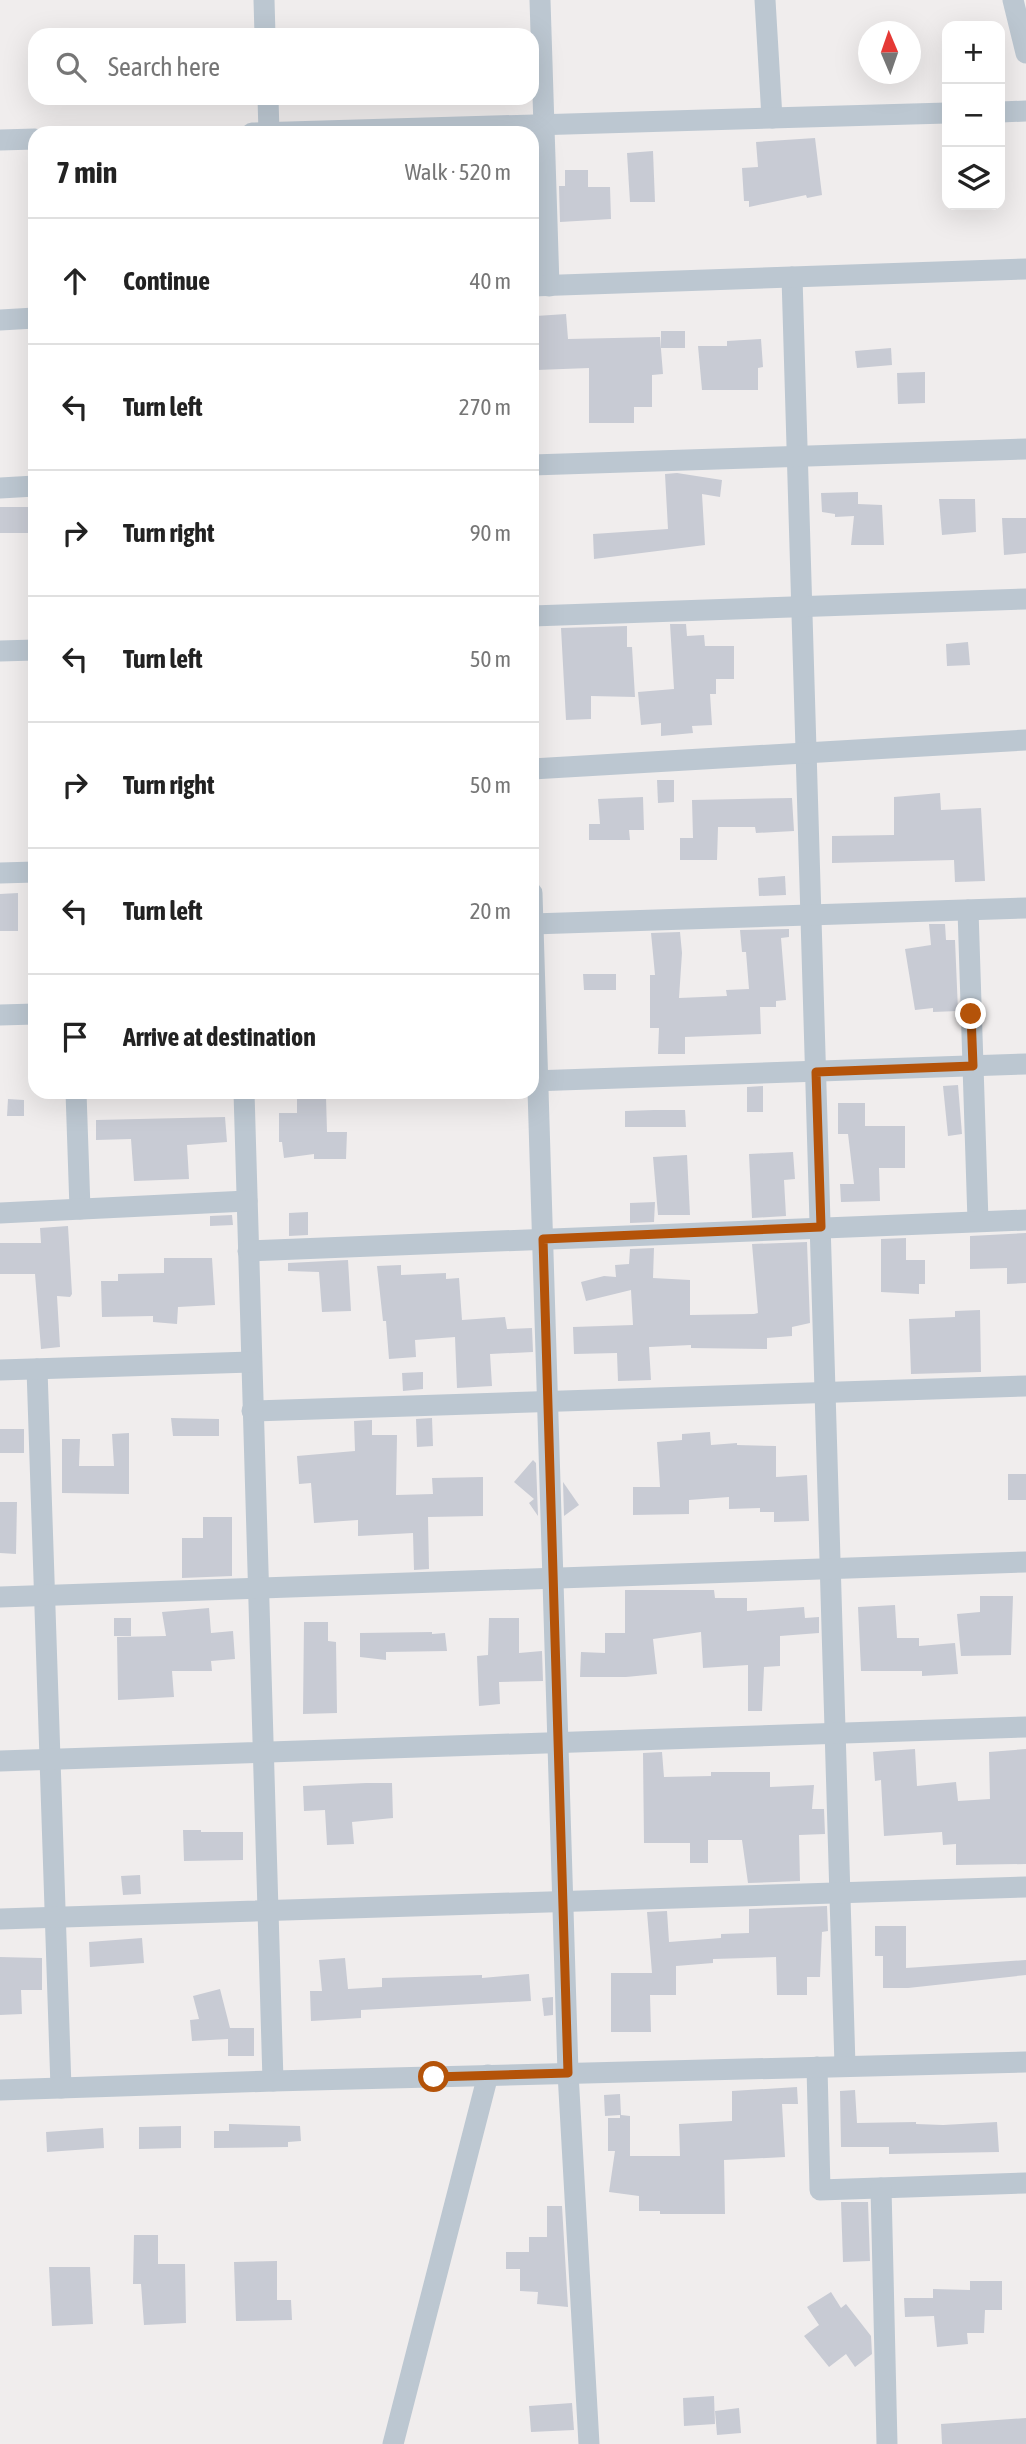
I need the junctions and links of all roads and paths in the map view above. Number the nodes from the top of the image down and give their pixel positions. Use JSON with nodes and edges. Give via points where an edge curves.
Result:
{"nodes":[{"id":1,"x":264,"y":0,"type":"edge"},
{"id":2,"x":540,"y":0,"type":"edge"},
{"id":3,"x":765,"y":0,"type":"edge"},
{"id":4,"x":1013,"y":0,"type":"edge"},
{"id":5,"x":265,"y":28,"type":"edge"},
{"id":6,"x":1026,"y":53,"type":"edge"},
{"id":7,"x":268,"y":105,"type":"edge"},
{"id":8,"x":1005,"y":111,"type":"edge"},
{"id":9,"x":1026,"y":111,"type":"edge"},
{"id":10,"x":942,"y":113,"type":"edge"},
{"id":11,"x":772,"y":118,"type":"junction"},
{"id":12,"x":544,"y":125,"type":"junction"},
{"id":13,"x":269,"y":126,"type":"edge"},
{"id":14,"x":510,"y":126,"type":"edge"},
{"id":15,"x":28,"y":139,"type":"edge"},
{"id":16,"x":0,"y":140,"type":"edge"},
{"id":17,"x":1026,"y":269,"type":"edge"},
{"id":18,"x":792,"y":277,"type":"junction"},
{"id":19,"x":541,"y":286,"type":"edge"},
{"id":20,"x":28,"y":318,"type":"edge"},
{"id":21,"x":0,"y":320,"type":"edge"},
{"id":22,"x":1026,"y":449,"type":"edge"},
{"id":23,"x":797,"y":457,"type":"junction"},
{"id":24,"x":539,"y":465,"type":"edge"},
{"id":25,"x":28,"y":486,"type":"edge"},
{"id":26,"x":0,"y":488,"type":"edge"},
{"id":27,"x":1026,"y":599,"type":"edge"},
{"id":28,"x":802,"y":607,"type":"junction"},
{"id":29,"x":539,"y":616,"type":"edge"},
{"id":30,"x":28,"y":649,"type":"edge"},
{"id":31,"x":0,"y":651,"type":"edge"},
{"id":32,"x":1026,"y":740,"type":"edge"},
{"id":33,"x":807,"y":753,"type":"junction"},
{"id":34,"x":539,"y":769,"type":"edge"},
{"id":35,"x":28,"y":872,"type":"edge"},
{"id":36,"x":0,"y":873,"type":"edge"},
{"id":37,"x":1026,"y":908,"type":"edge"},
{"id":38,"x":968,"y":909,"type":"junction"},
{"id":39,"x":812,"y":915,"type":"junction"},
{"id":40,"x":539,"y":924,"type":"edge"},
{"id":41,"x":28,"y":1014,"type":"edge"},
{"id":42,"x":0,"y":1015,"type":"edge"},
{"id":43,"x":1026,"y":1064,"type":"edge"},
{"id":44,"x":973,"y":1066,"type":"junction"},
{"id":45,"x":816,"y":1072,"type":"junction"},
{"id":46,"x":539,"y":1081,"type":"edge"},
{"id":47,"x":76,"y":1099,"type":"edge"},
{"id":48,"x":244,"y":1099,"type":"edge"},
{"id":49,"x":536,"y":1099,"type":"edge"},
{"id":50,"x":247,"y":1201,"type":"junction"},
{"id":51,"x":80,"y":1209,"type":"junction"},
{"id":52,"x":0,"y":1213,"type":"edge"},
{"id":53,"x":1026,"y":1220,"type":"edge"},
{"id":54,"x":978,"y":1221,"type":"junction"},
{"id":55,"x":821,"y":1227,"type":"junction"},
{"id":56,"x":543,"y":1239,"type":"junction"},
{"id":57,"x":248,"y":1251,"type":"junction"},
{"id":58,"x":251,"y":1362,"type":"junction"},
{"id":59,"x":37,"y":1369,"type":"junction"},
{"id":60,"x":0,"y":1370,"type":"edge"},
{"id":61,"x":1026,"y":1386,"type":"edge"},
{"id":62,"x":825,"y":1392,"type":"junction"},
{"id":63,"x":548,"y":1401,"type":"junction"},
{"id":64,"x":252,"y":1410,"type":"junction"},
{"id":65,"x":1026,"y":1562,"type":"edge"},
{"id":66,"x":830,"y":1568,"type":"junction"},
{"id":67,"x":553,"y":1577,"type":"junction"},
{"id":68,"x":258,"y":1587,"type":"junction"},
{"id":69,"x":45,"y":1595,"type":"junction"},
{"id":70,"x":0,"y":1597,"type":"edge"},
{"id":71,"x":1026,"y":1727,"type":"edge"},
{"id":72,"x":835,"y":1733,"type":"junction"},
{"id":73,"x":558,"y":1741,"type":"junction"},
{"id":74,"x":263,"y":1751,"type":"junction"},
{"id":75,"x":50,"y":1759,"type":"junction"},
{"id":76,"x":0,"y":1761,"type":"edge"},
{"id":77,"x":1026,"y":1887,"type":"edge"},
{"id":78,"x":840,"y":1893,"type":"junction"},
{"id":79,"x":563,"y":1902,"type":"junction"},
{"id":80,"x":268,"y":1911,"type":"junction"},
{"id":81,"x":55,"y":1918,"type":"junction"},
{"id":82,"x":0,"y":1919,"type":"edge"},
{"id":83,"x":1026,"y":2062,"type":"edge"},
{"id":84,"x":845,"y":2066,"type":"junction"},
{"id":85,"x":817,"y":2067,"type":"junction"},
{"id":86,"x":568,"y":2073,"type":"junction"},
{"id":87,"x":488,"y":2075,"type":"junction"},
{"id":88,"x":273,"y":2081,"type":"junction"},
{"id":89,"x":61,"y":2088,"type":"junction"},
{"id":90,"x":0,"y":2090,"type":"edge"},
{"id":91,"x":1026,"y":2183,"type":"edge"},
{"id":92,"x":881,"y":2188,"type":"junction"},
{"id":93,"x":393,"y":2444,"type":"edge"},
{"id":94,"x":589,"y":2444,"type":"edge"},
{"id":95,"x":887,"y":2444,"type":"edge"}],
"edges":[{"from":1,"to":5,"type":"street"},
{"from":2,"to":12,"type":"street"},
{"from":3,"to":11,"type":"street"},
{"from":4,"to":6,"type":"street"},
{"from":7,"to":13,"type":"street"},
{"from":8,"to":9,"type":"street"},
{"from":10,"to":11,"type":"street"},
{"from":11,"to":12,"type":"street"},
{"from":12,"to":14,"type":"street"},
{"from":12,"to":19,"type":"street"},
{"from":15,"to":16,"type":"street"},
{"from":17,"to":18,"type":"street"},
{"from":18,"to":19,"type":"street"},
{"from":18,"to":23,"type":"street"},
{"from":20,"to":21,"type":"street"},
{"from":22,"to":23,"type":"street"},
{"from":23,"to":24,"type":"street"},
{"from":23,"to":28,"type":"street"},
{"from":25,"to":26,"type":"street"},
{"from":27,"to":28,"type":"street"},
{"from":28,"to":29,"type":"street"},
{"from":28,"to":33,"type":"street"},
{"from":30,"to":31,"type":"street"},
{"from":32,"to":33,"type":"street"},
{"from":33,"to":34,"type":"street"},
{"from":33,"to":39,"type":"street"},
{"from":35,"to":36,"type":"street"},
{"from":37,"to":38,"type":"street"},
{"from":38,"to":39,"type":"street"},
{"from":38,"to":44,"type":"street"},
{"from":39,"to":40,"type":"street"},
{"from":39,"to":45,"type":"street"},
{"from":41,"to":42,"type":"street"},
{"from":43,"to":44,"type":"street"},
{"from":44,"to":45,"type":"street"},
{"from":44,"to":54,"type":"street"},
{"from":45,"to":46,"type":"street"},
{"from":45,"to":55,"type":"street"},
{"from":47,"to":51,"type":"street"},
{"from":48,"to":50,"type":"street"},
{"from":49,"to":56,"type":"street"},
{"from":50,"to":51,"type":"street"},
{"from":50,"to":57,"type":"street"},
{"from":51,"to":52,"type":"street"},
{"from":53,"to":54,"type":"street"},
{"from":54,"to":55,"type":"street"},
{"from":55,"to":56,"type":"street"},
{"from":55,"to":62,"type":"street"},
{"from":56,"to":57,"type":"street"},
{"from":56,"to":63,"type":"street"},
{"from":57,"to":58,"type":"street"},
{"from":58,"to":59,"type":"street"},
{"from":58,"to":64,"type":"street"},
{"from":59,"to":60,"type":"street"},
{"from":59,"to":69,"type":"street"},
{"from":61,"to":62,"type":"street"},
{"from":62,"to":63,"type":"street"},
{"from":62,"to":66,"type":"street"},
{"from":63,"to":64,"type":"street"},
{"from":63,"to":67,"type":"street"},
{"from":64,"to":68,"type":"street"},
{"from":65,"to":66,"type":"street"},
{"from":66,"to":67,"type":"street"},
{"from":66,"to":72,"type":"street"},
{"from":67,"to":68,"type":"street"},
{"from":67,"to":73,"type":"street"},
{"from":68,"to":69,"type":"street"},
{"from":68,"to":74,"type":"street"},
{"from":69,"to":70,"type":"street"},
{"from":69,"to":75,"type":"street"},
{"from":71,"to":72,"type":"street"},
{"from":72,"to":73,"type":"street"},
{"from":72,"to":78,"type":"street"},
{"from":73,"to":74,"type":"street"},
{"from":73,"to":79,"type":"street"},
{"from":74,"to":75,"type":"street"},
{"from":74,"to":80,"type":"street"},
{"from":75,"to":76,"type":"street"},
{"from":75,"to":81,"type":"street"},
{"from":77,"to":78,"type":"street"},
{"from":78,"to":79,"type":"street"},
{"from":78,"to":84,"type":"street"},
{"from":79,"to":80,"type":"street"},
{"from":79,"to":86,"type":"street"},
{"from":80,"to":81,"type":"street"},
{"from":80,"to":88,"type":"street"},
{"from":81,"to":82,"type":"street"},
{"from":81,"to":89,"type":"street"},
{"from":83,"to":84,"type":"street"},
{"from":84,"to":85,"type":"street"},
{"from":85,"to":86,"type":"street"},
{"from":85,"to":92,"type":"street","via":[[820,2190]]},
{"from":86,"to":87,"type":"street"},
{"from":86,"to":94,"type":"street"},
{"from":87,"to":88,"type":"street"},
{"from":87,"to":93,"type":"street"},
{"from":88,"to":89,"type":"street"},
{"from":89,"to":90,"type":"street"},
{"from":91,"to":92,"type":"street"},
{"from":92,"to":95,"type":"street"}]}
